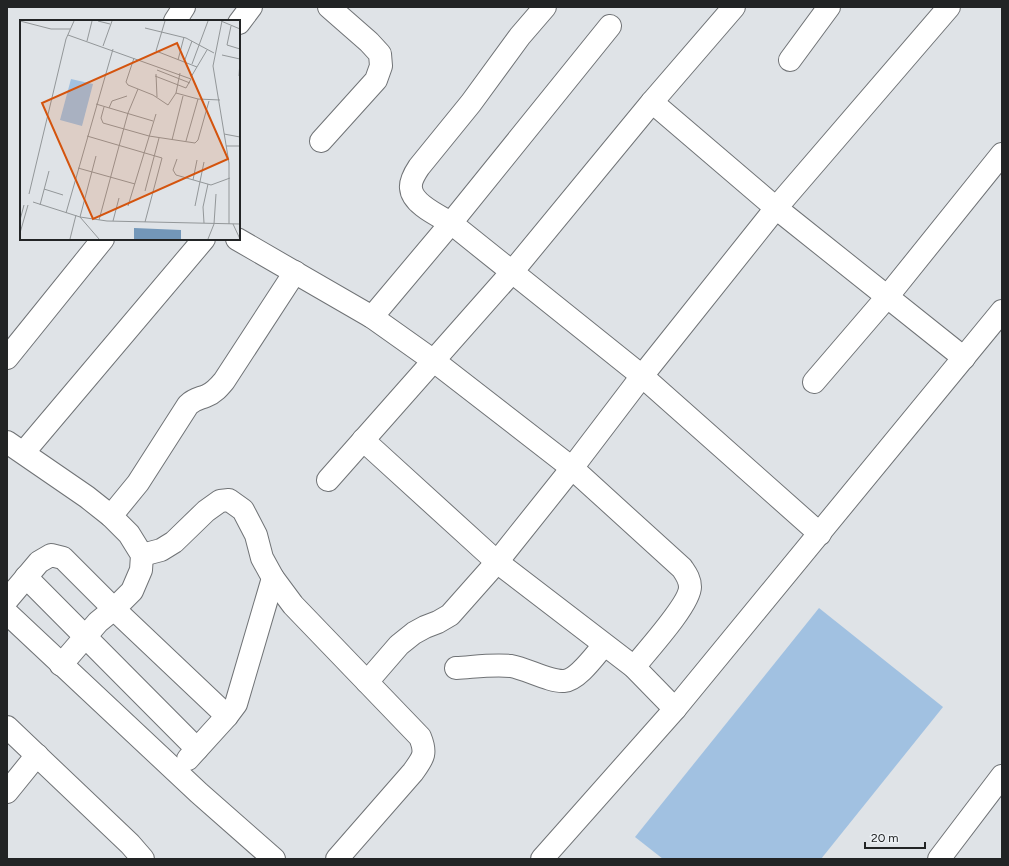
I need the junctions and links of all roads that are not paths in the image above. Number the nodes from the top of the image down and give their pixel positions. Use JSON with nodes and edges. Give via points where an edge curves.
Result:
{"nodes":[{"id":1,"x":184,"y":7,"type":"edge"},
{"id":2,"x":251,"y":7,"type":"edge"},
{"id":3,"x":329,"y":7,"type":"edge"},
{"id":4,"x":545,"y":7,"type":"edge"},
{"id":5,"x":734,"y":7,"type":"edge"},
{"id":6,"x":829,"y":7,"type":"edge"},
{"id":7,"x":949,"y":7,"type":"edge"},
{"id":8,"x":176,"y":20,"type":"edge"},
{"id":9,"x":240,"y":22,"type":"edge"},
{"id":10,"x":610,"y":26,"type":"dead end"},
{"id":11,"x":790,"y":60,"type":"dead end"},
{"id":12,"x":652,"y":102,"type":"junction"},
{"id":13,"x":321,"y":141,"type":"dead end"},
{"id":14,"x":1002,"y":154,"type":"edge"},
{"id":15,"x":776,"y":208,"type":"junction"},
{"id":16,"x":451,"y":223,"type":"junction"},
{"id":17,"x":103,"y":240,"type":"edge"},
{"id":18,"x":203,"y":240,"type":"edge"},
{"id":19,"x":239,"y":240,"type":"edge"},
{"id":20,"x":295,"y":272,"type":"junction"},
{"id":21,"x":512,"y":272,"type":"junction"},
{"id":22,"x":887,"y":297,"type":"junction"},
{"id":23,"x":1002,"y":311,"type":"edge"},
{"id":24,"x":372,"y":317,"type":"junction"},
{"id":25,"x":7,"y":358,"type":"edge"},
{"id":26,"x":964,"y":358,"type":"junction"},
{"id":27,"x":434,"y":361,"type":"junction"},
{"id":28,"x":642,"y":376,"type":"junction"},
{"id":29,"x":814,"y":382,"type":"dead end"},
{"id":30,"x":363,"y":440,"type":"junction"},
{"id":31,"x":15,"y":447,"type":"edge"},
{"id":32,"x":572,"y":468,"type":"junction"},
{"id":33,"x":328,"y":480,"type":"dead end"},
{"id":34,"x":111,"y":516,"type":"junction"},
{"id":35,"x":820,"y":534,"type":"junction"},
{"id":36,"x":142,"y":555,"type":"junction"},
{"id":37,"x":497,"y":562,"type":"junction"},
{"id":38,"x":26,"y":577,"type":"junction"},
{"id":39,"x":273,"y":578,"type":"junction"},
{"id":40,"x":7,"y":600,"type":"edge"},
{"id":41,"x":114,"y":609,"type":"junction"},
{"id":42,"x":7,"y":613,"type":"edge"},
{"id":43,"x":86,"y":636,"type":"junction"},
{"id":44,"x":604,"y":645,"type":"junction"},
{"id":45,"x":61,"y":665,"type":"junction"},
{"id":46,"x":634,"y":667,"type":"junction"},
{"id":47,"x":456,"y":668,"type":"dead end"},
{"id":48,"x":367,"y":682,"type":"junction"},
{"id":49,"x":676,"y":709,"type":"junction"},
{"id":50,"x":228,"y":716,"type":"junction"},
{"id":51,"x":7,"y":727,"type":"edge"},
{"id":52,"x":197,"y":749,"type":"junction"},
{"id":53,"x":37,"y":755,"type":"junction"},
{"id":54,"x":177,"y":772,"type":"junction"},
{"id":55,"x":1002,"y":776,"type":"edge"},
{"id":56,"x":7,"y":792,"type":"edge"},
{"id":57,"x":143,"y":859,"type":"edge"},
{"id":58,"x":274,"y":859,"type":"edge"},
{"id":59,"x":337,"y":859,"type":"edge"},
{"id":60,"x":542,"y":859,"type":"edge"},
{"id":61,"x":939,"y":859,"type":"edge"}],
"edges":[{"from":1,"to":8,"type":"street"},
{"from":2,"to":9,"type":"street"},
{"from":3,"to":13,"type":"street","via":[[380,54],[381,66],[376,80]]},
{"from":4,"to":16,"type":"street","via":[[520,36],[472,103],[418,167],[413,177],[411,188],[414,198],[422,206]]},
{"from":5,"to":12,"type":"street"},
{"from":6,"to":11,"type":"street"},
{"from":7,"to":15,"type":"street"},
{"from":10,"to":16,"type":"street"},
{"from":12,"to":15,"type":"street"},
{"from":12,"to":21,"type":"street"},
{"from":14,"to":22,"type":"street"},
{"from":15,"to":22,"type":"street"},
{"from":15,"to":28,"type":"street"},
{"from":16,"to":21,"type":"street"},
{"from":16,"to":24,"type":"street"},
{"from":17,"to":25,"type":"street"},
{"from":18,"to":31,"type":"street"},
{"from":19,"to":20,"type":"street"},
{"from":20,"to":24,"type":"street"},
{"from":20,"to":34,"type":"street","via":[[224,381],[216,390],[194,399],[188,405],[138,483]]},
{"from":21,"to":27,"type":"street"},
{"from":21,"to":28,"type":"street"},
{"from":22,"to":26,"type":"street"},
{"from":22,"to":29,"type":"street"},
{"from":23,"to":26,"type":"street"},
{"from":24,"to":27,"type":"street"},
{"from":26,"to":35,"type":"street"},
{"from":27,"to":30,"type":"street"},
{"from":27,"to":32,"type":"street"},
{"from":28,"to":32,"type":"street"},
{"from":28,"to":35,"type":"street"},
{"from":30,"to":33,"type":"street"},
{"from":30,"to":37,"type":"street"},
{"from":31,"to":34,"type":"street"},
{"from":32,"to":37,"type":"street"},
{"from":32,"to":46,"type":"street","via":[[682,568],[690,580],[690,589],[683,605]]},
{"from":34,"to":36,"type":"street","via":[[128,534]]},
{"from":35,"to":49,"type":"street"},
{"from":36,"to":39,"type":"street","via":[[161,550],[174,542],[206,511],[220,501],[229,500],[243,510],[251,524],[262,558]]},
{"from":36,"to":41,"type":"street","via":[[141,570],[132,591]]},
{"from":37,"to":44,"type":"street"},
{"from":37,"to":48,"type":"street","via":[[450,615],[414,633],[399,645]]},
{"from":38,"to":40,"type":"street"},
{"from":38,"to":41,"type":"street","via":[[39,562],[51,555],[63,558]]},
{"from":38,"to":43,"type":"street"},
{"from":39,"to":48,"type":"street","via":[[293,604]]},
{"from":39,"to":50,"type":"street","via":[[236,704]]},
{"from":41,"to":43,"type":"street"},
{"from":41,"to":50,"type":"street"},
{"from":42,"to":45,"type":"street"},
{"from":43,"to":45,"type":"street"},
{"from":43,"to":52,"type":"street"},
{"from":44,"to":46,"type":"street"},
{"from":44,"to":47,"type":"street","via":[[579,673],[564,681],[511,666]]},
{"from":45,"to":54,"type":"street"},
{"from":46,"to":49,"type":"street"},
{"from":48,"to":59,"type":"street","via":[[420,737],[425,749],[413,772]]},
{"from":49,"to":60,"type":"street"},
{"from":50,"to":52,"type":"street"},
{"from":51,"to":53,"type":"street"},
{"from":52,"to":54,"type":"street"},
{"from":53,"to":56,"type":"street"},
{"from":53,"to":57,"type":"street"},
{"from":54,"to":58,"type":"street"},
{"from":55,"to":61,"type":"street"}]}
